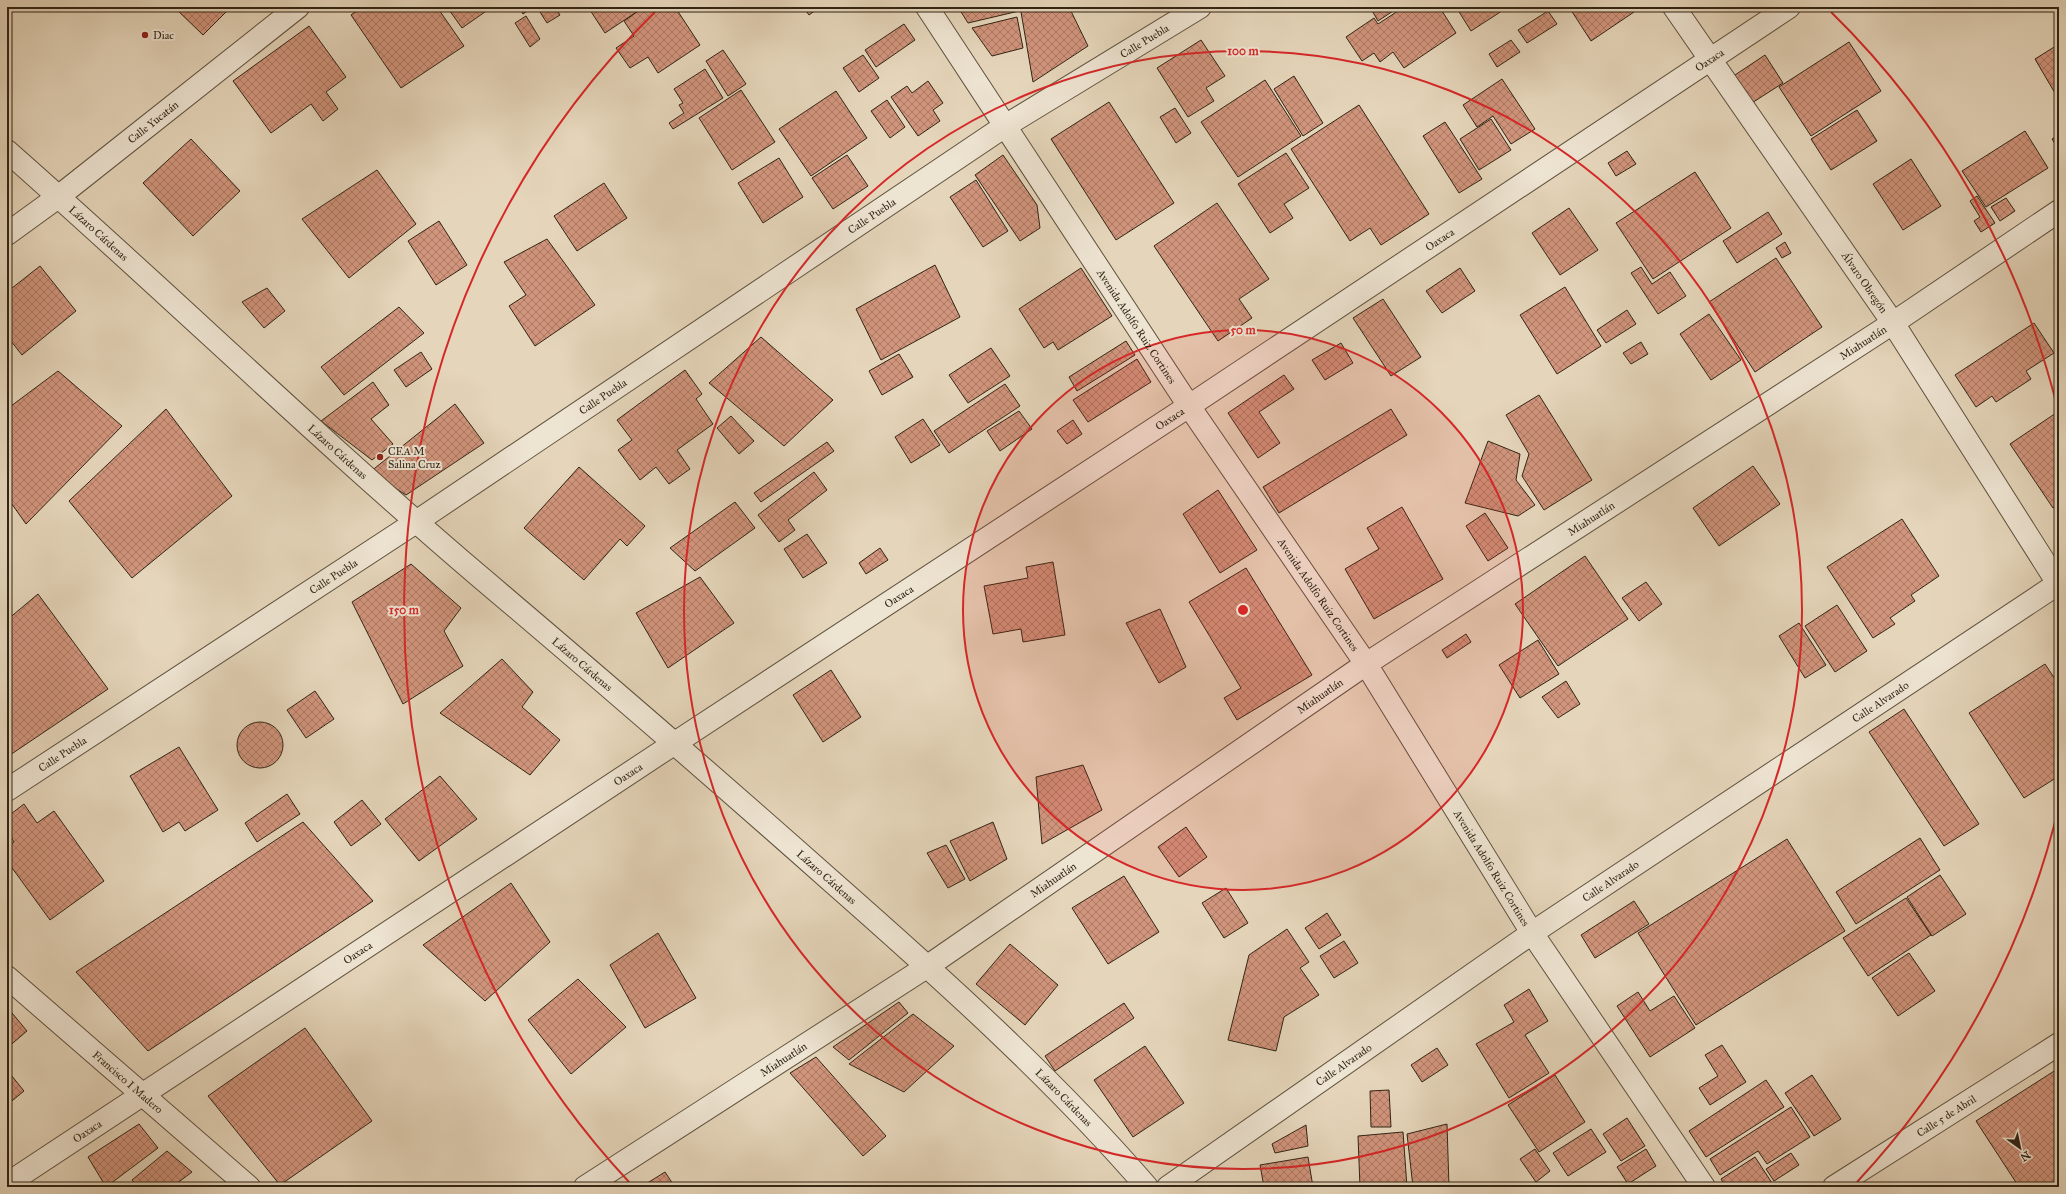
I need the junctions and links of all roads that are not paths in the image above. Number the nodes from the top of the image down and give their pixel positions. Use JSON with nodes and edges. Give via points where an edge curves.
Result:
{"nodes":[{"id":1,"x":298,"y":7,"type":"edge"},
{"id":2,"x":927,"y":7,"type":"edge"},
{"id":3,"x":1200,"y":7,"type":"edge"},
{"id":4,"x":1674,"y":7,"type":"edge"},
{"id":5,"x":1789,"y":7,"type":"edge"},
{"id":6,"x":1709,"y":60,"type":"junction"},
{"id":7,"x":1005,"y":126,"type":"junction"},
{"id":8,"x":7,"y":151,"type":"edge"},
{"id":9,"x":58,"y":196,"type":"junction"},
{"id":10,"x":2059,"y":211,"type":"edge"},
{"id":11,"x":7,"y":234,"type":"edge"},
{"id":12,"x":1893,"y":323,"type":"junction"},
{"id":13,"x":1190,"y":406,"type":"junction"},
{"id":14,"x":416,"y":522,"type":"junction"},
{"id":15,"x":2059,"y":584,"type":"edge"},
{"id":16,"x":1366,"y":664,"type":"junction"},
{"id":17,"x":675,"y":743,"type":"junction"},
{"id":18,"x":7,"y":790,"type":"edge"},
{"id":19,"x":1532,"y":933,"type":"junction"},
{"id":20,"x":928,"y":966,"type":"junction"},
{"id":21,"x":7,"y":977,"type":"edge"},
{"id":22,"x":2059,"y":1044,"type":"edge"},
{"id":23,"x":142,"y":1094,"type":"junction"},
{"id":24,"x":7,"y":1184,"type":"edge"},
{"id":25,"x":249,"y":1187,"type":"edge"},
{"id":26,"x":586,"y":1187,"type":"edge"},
{"id":27,"x":1147,"y":1187,"type":"edge"},
{"id":28,"x":1168,"y":1187,"type":"edge"},
{"id":29,"x":1704,"y":1187,"type":"edge"},
{"id":30,"x":1834,"y":1187,"type":"edge"}],
"edges":[{"from":1,"to":9,"type":"street","name":"Calle Yucatán"},
{"from":2,"to":7,"type":"street","name":"Avenida Adolfo Ruiz Cortines"},
{"from":3,"to":7,"type":"street","name":"Calle Puebla"},
{"from":4,"to":6,"type":"street","name":"Álvaro Obregón"},
{"from":5,"to":6,"type":"street","name":"Oaxaca"},
{"from":6,"to":12,"type":"street","name":"Álvaro Obregón"},
{"from":6,"to":13,"type":"street","name":"Oaxaca"},
{"from":7,"to":13,"type":"street","name":"Avenida Adolfo Ruiz Cortines"},
{"from":7,"to":14,"type":"street","name":"Calle Puebla"},
{"from":8,"to":9,"type":"street","name":"Lázaro Cárdenas"},
{"from":9,"to":11,"type":"street","name":"Calle Yucatán"},
{"from":9,"to":14,"type":"street","name":"Lázaro Cárdenas"},
{"from":10,"to":12,"type":"street","name":"Miahuatlán"},
{"from":12,"to":15,"type":"street","name":"Álvaro Obregón"},
{"from":12,"to":16,"type":"street","name":"Miahuatlán"},
{"from":13,"to":16,"type":"street","name":"Avenida Adolfo Ruiz Cortines"},
{"from":13,"to":17,"type":"street","name":"Oaxaca"},
{"from":14,"to":17,"type":"street","name":"Lázaro Cárdenas"},
{"from":14,"to":18,"type":"street","name":"Calle Puebla"},
{"from":15,"to":19,"type":"street","name":"Calle Alvarado"},
{"from":16,"to":19,"type":"street","name":"Avenida Adolfo Ruiz Cortines"},
{"from":16,"to":20,"type":"street","name":"Miahuatlán"},
{"from":17,"to":20,"type":"street","name":"Lázaro Cárdenas"},
{"from":17,"to":23,"type":"street","name":"Oaxaca"},
{"from":19,"to":28,"type":"street","name":"Calle Alvarado"},
{"from":19,"to":29,"type":"street","name":"Avenida Adolfo Ruiz Cortines"},
{"from":20,"to":26,"type":"street","name":"Miahuatlán"},
{"from":20,"to":27,"type":"street","name":"Lázaro Cárdenas","via":[[1058,1092]]},
{"from":21,"to":23,"type":"street","name":"Francisco I Madero"},
{"from":22,"to":30,"type":"street","name":"Calle 5 de Abril"},
{"from":23,"to":24,"type":"street","name":"Oaxaca"},
{"from":23,"to":25,"type":"street","name":"Francisco I Madero"}]}
